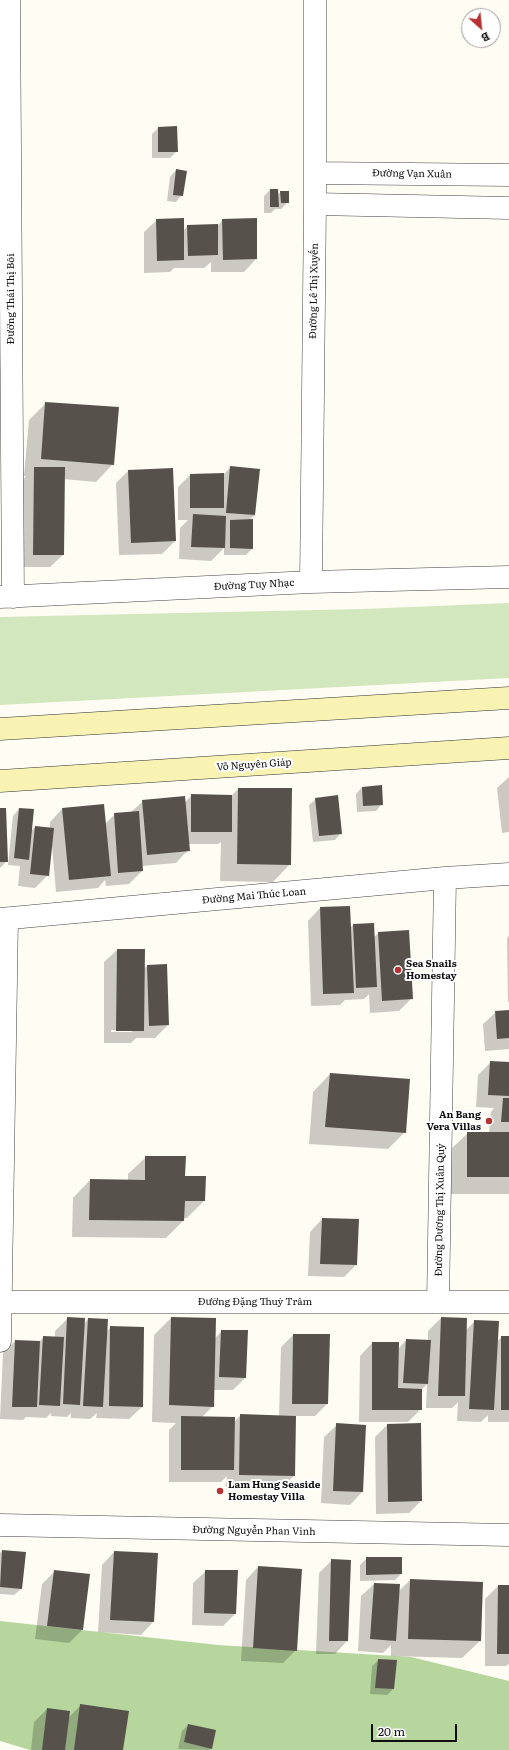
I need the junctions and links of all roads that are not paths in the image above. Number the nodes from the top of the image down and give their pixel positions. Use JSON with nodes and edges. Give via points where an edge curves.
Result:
{"nodes":[{"id":1,"x":8,"y":0,"type":"edge"},
{"id":2,"x":315,"y":0,"type":"edge"},
{"id":3,"x":315,"y":173,"type":"junction"},
{"id":4,"x":509,"y":175,"type":"edge"},
{"id":5,"x":315,"y":204,"type":"junction"},
{"id":6,"x":509,"y":208,"type":"edge"},
{"id":7,"x":509,"y":577,"type":"edge"},
{"id":8,"x":311,"y":582,"type":"junction"},
{"id":9,"x":7,"y":597,"type":"edge"},
{"id":10,"x":509,"y":698,"type":"edge"},
{"id":11,"x":0,"y":729,"type":"edge"},
{"id":12,"x":509,"y":748,"type":"edge"},
{"id":13,"x":0,"y":781,"type":"edge"},
{"id":14,"x":509,"y":874,"type":"edge"},
{"id":15,"x":445,"y":878,"type":"junction"},
{"id":16,"x":4,"y":919,"type":"edge"},
{"id":17,"x":2,"y":1302,"type":"junction"},
{"id":18,"x":438,"y":1302,"type":"junction"},
{"id":19,"x":509,"y":1302,"type":"edge"},
{"id":20,"x":0,"y":1341,"type":"edge"},
{"id":21,"x":0,"y":1525,"type":"edge"},
{"id":22,"x":509,"y":1535,"type":"edge"}],
"edges":[{"from":1,"to":9,"type":"street","name":"Đường Thái Thị Bôi"},
{"from":2,"to":3,"type":"street","name":"Đường Lê Thị Xuyến"},
{"from":3,"to":4,"type":"street","name":"Đường Vạn Xuân"},
{"from":3,"to":5,"type":"street","name":"Đường Lê Thị Xuyến"},
{"from":5,"to":6,"type":"street"},
{"from":5,"to":8,"type":"street","name":"Đường Lê Thị Xuyến"},
{"from":7,"to":8,"type":"street","name":"Đường Tuy Nhạc"},
{"from":8,"to":9,"type":"street","name":"Đường Tuy Nhạc"},
{"from":10,"to":11,"type":"main road"},
{"from":12,"to":13,"type":"main road","name":"Võ Nguyên Giáp"},
{"from":14,"to":15,"type":"street","name":"Đường Mai Thúc Loan"},
{"from":15,"to":16,"type":"street","name":"Đường Mai Thúc Loan"},
{"from":15,"to":18,"type":"street","name":"Đường Dương Thị Xuân Quý"},
{"from":16,"to":17,"type":"street"},
{"from":17,"to":18,"type":"street","name":"Đường Đặng Thuỳ Trâm"},
{"from":17,"to":20,"type":"street"},
{"from":18,"to":19,"type":"street","name":"Đường Đặng Thuỳ Trâm"},
{"from":21,"to":22,"type":"street","name":"Đường Nguyễn Phan Vinh"}]}
